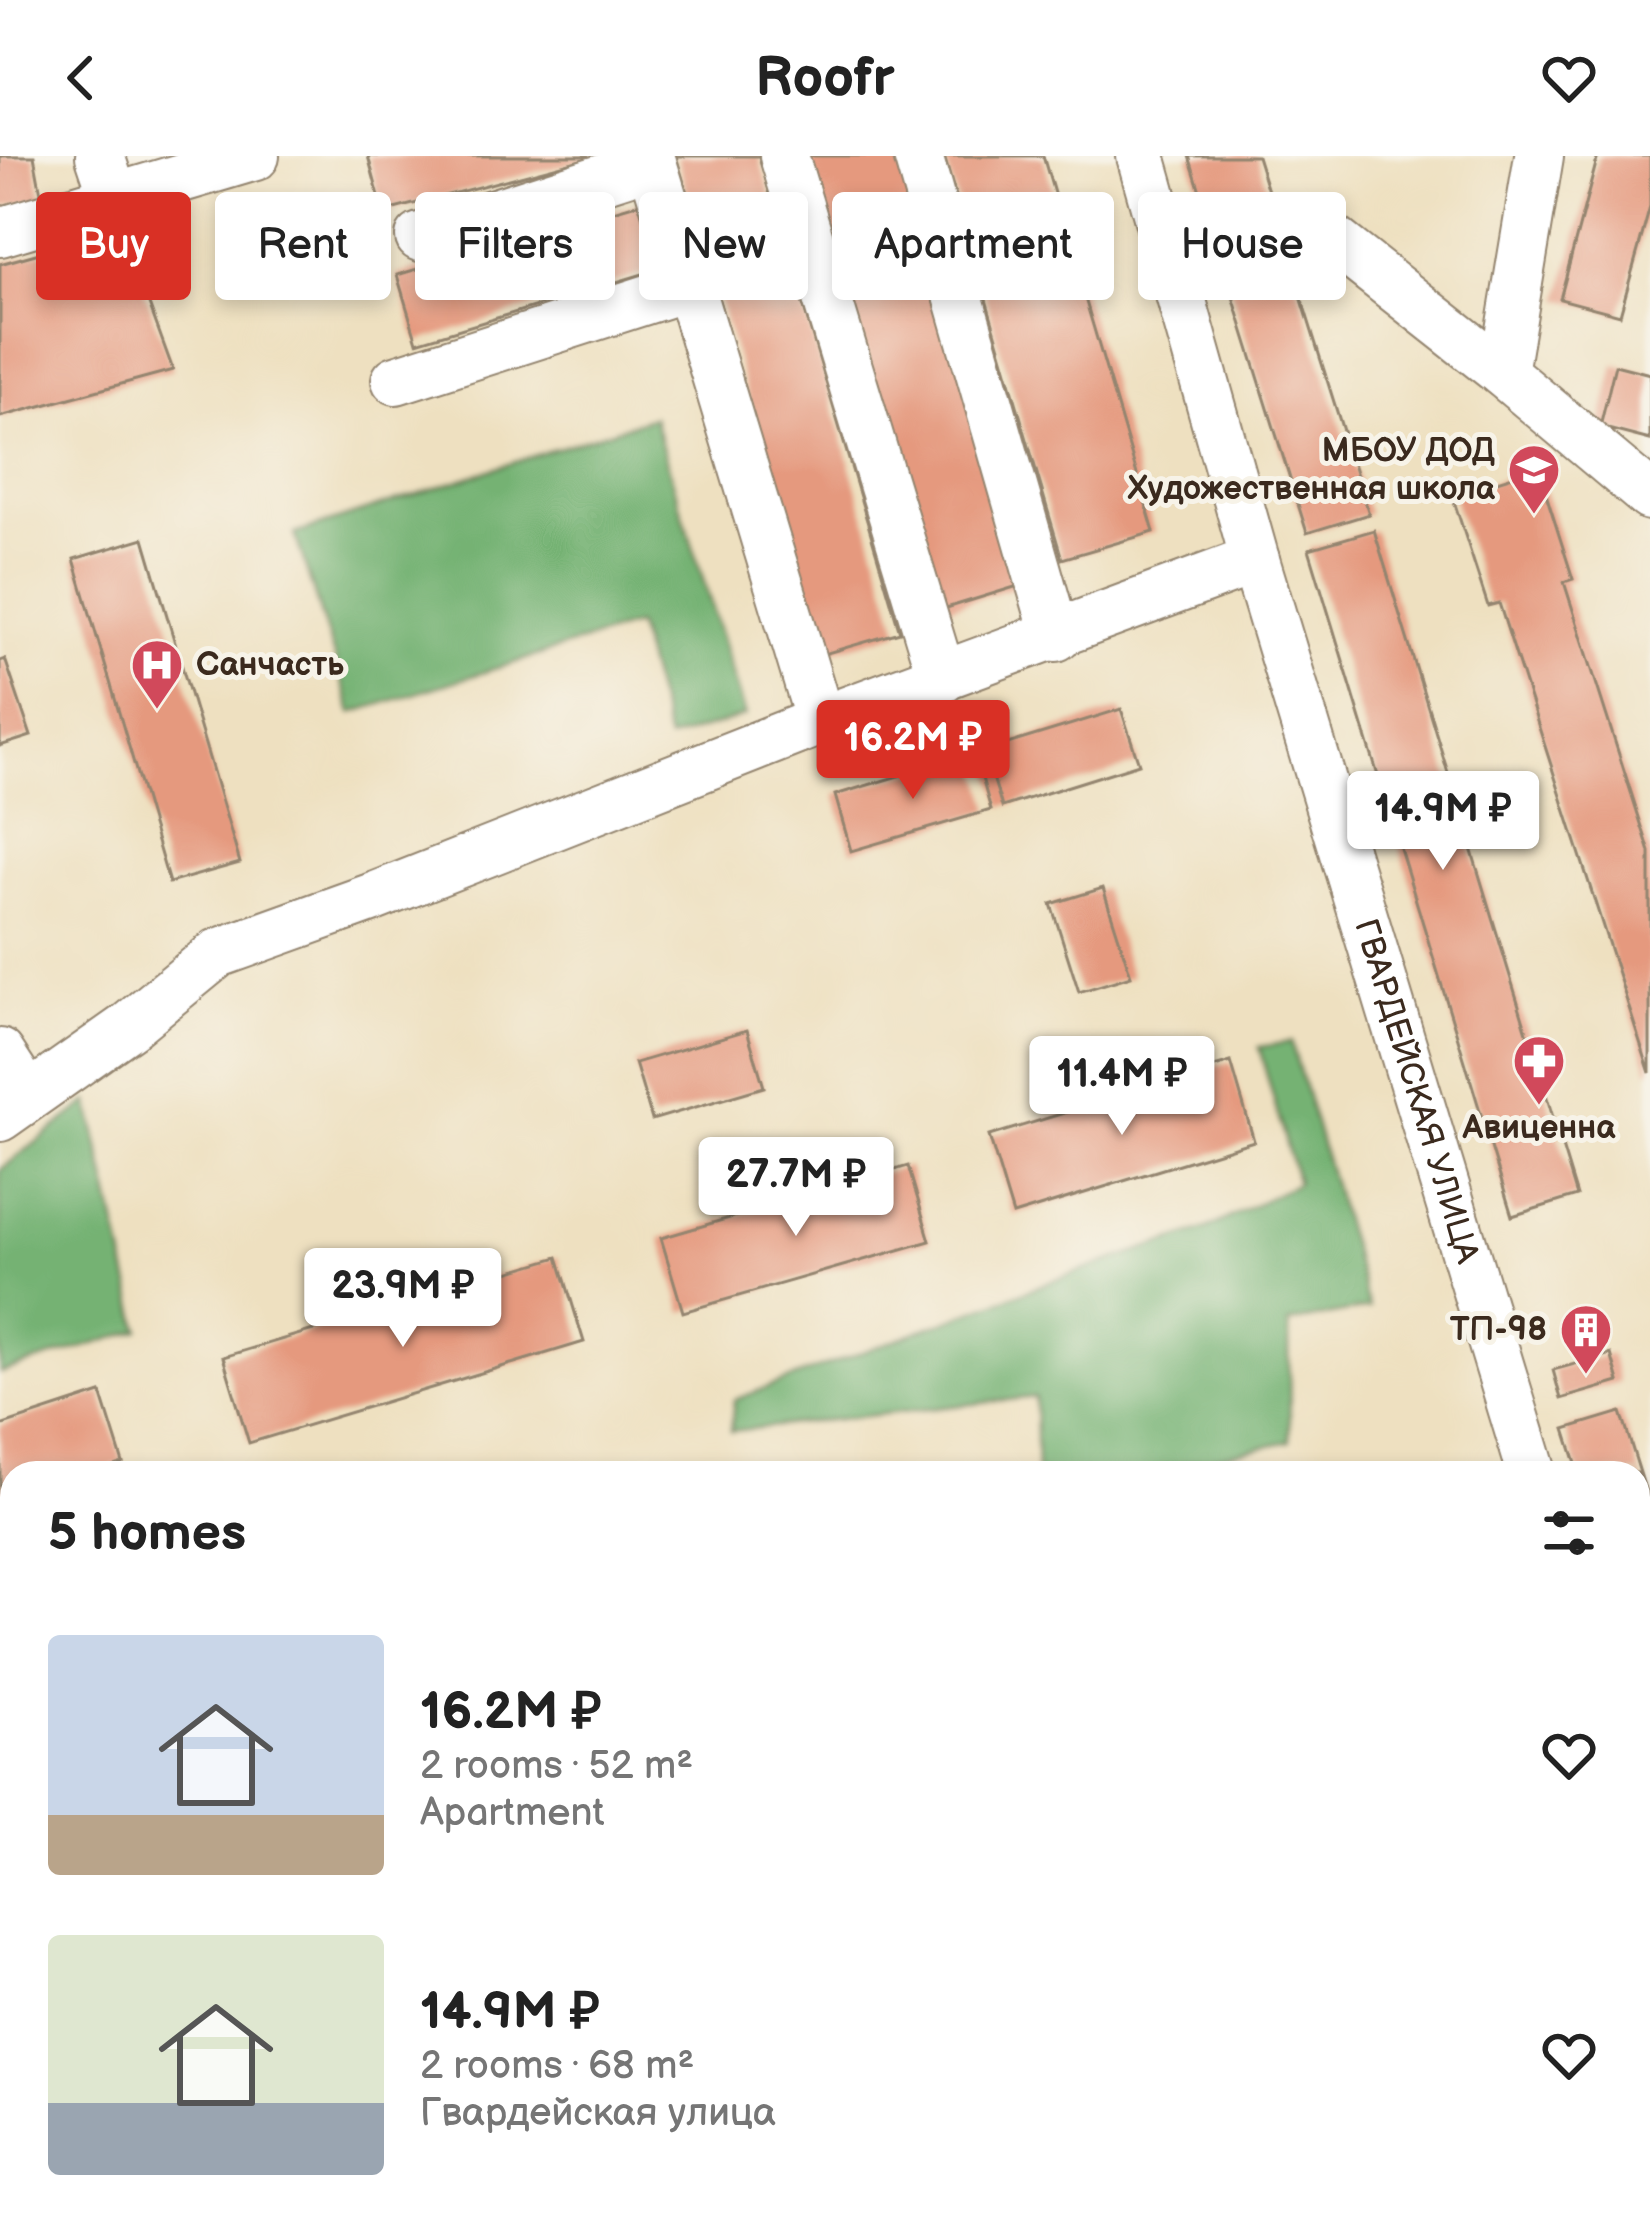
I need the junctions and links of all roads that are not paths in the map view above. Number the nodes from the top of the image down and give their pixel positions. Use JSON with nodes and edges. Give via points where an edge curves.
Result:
{"nodes":[{"id":1,"x":255,"y":156,"type":"edge"},
{"id":2,"x":784,"y":156,"type":"edge"},
{"id":3,"x":918,"y":156,"type":"edge"},
{"id":4,"x":1141,"y":156,"type":"edge"},
{"id":5,"x":1539,"y":156,"type":"edge"},
{"id":6,"x":651,"y":160,"type":"edge"},
{"id":7,"x":107,"y":177,"type":"edge"},
{"id":8,"x":555,"y":192,"type":"edge"},
{"id":9,"x":661,"y":192,"type":"edge"},
{"id":10,"x":0,"y":232,"type":"edge"},
{"id":11,"x":1346,"y":249,"type":"edge"},
{"id":12,"x":645,"y":300,"type":"edge"},
{"id":13,"x":693,"y":300,"type":"edge"},
{"id":14,"x":1504,"y":373,"type":"junction"},
{"id":15,"x":396,"y":380,"type":"dead end"},
{"id":16,"x":1650,"y":496,"type":"edge"},
{"id":17,"x":1255,"y":560,"type":"junction"},
{"id":18,"x":1055,"y":637,"type":"junction"},
{"id":19,"x":942,"y":678,"type":"junction"},
{"id":20,"x":820,"y":721,"type":"junction"},
{"id":21,"x":0,"y":1053,"type":"edge"},
{"id":22,"x":14,"y":1107,"type":"edge"},
{"id":23,"x":1528,"y":1461,"type":"edge"}],
"edges":[{"from":1,"to":7,"type":"street"},
{"from":2,"to":19,"type":"street"},
{"from":3,"to":18,"type":"street"},
{"from":4,"to":17,"type":"street","name":"ГВАРДЕЙСКАЯ УЛИЦА"},
{"from":5,"to":14,"type":"street"},
{"from":6,"to":8,"type":"street"},
{"from":6,"to":9,"type":"street"},
{"from":7,"to":10,"type":"street"},
{"from":11,"to":14,"type":"street"},
{"from":12,"to":15,"type":"street"},
{"from":13,"to":20,"type":"street"},
{"from":14,"to":16,"type":"street"},
{"from":17,"to":18,"type":"street"},
{"from":17,"to":23,"type":"street","name":"ГВАРДЕЙСКАЯ УЛИЦА"},
{"from":18,"to":19,"type":"street"},
{"from":19,"to":20,"type":"street"},
{"from":20,"to":22,"type":"street","via":[[218,953]]},
{"from":21,"to":22,"type":"street"}]}
